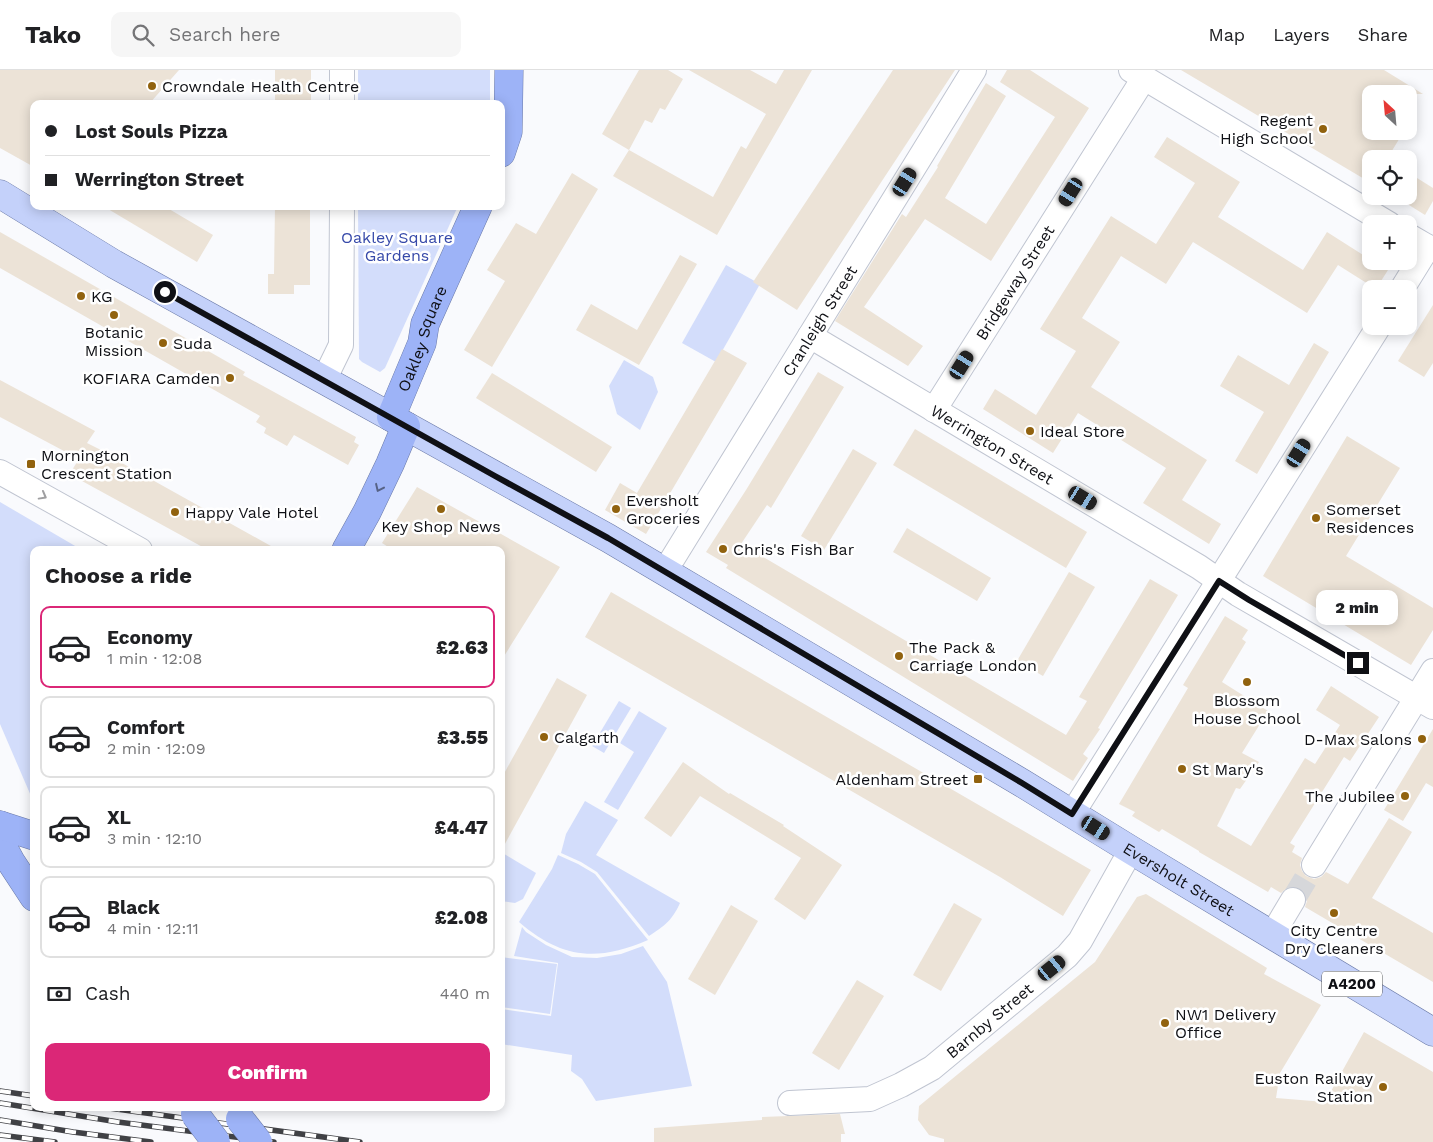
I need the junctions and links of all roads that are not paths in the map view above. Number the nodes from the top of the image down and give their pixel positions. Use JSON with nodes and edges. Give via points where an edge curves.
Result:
{"nodes":[{"id":1,"x":342,"y":70,"type":"edge"},
{"id":2,"x":509,"y":70,"type":"edge"},
{"id":3,"x":974,"y":70,"type":"edge"},
{"id":4,"x":1137,"y":74,"type":"edge"},
{"id":5,"x":342,"y":100,"type":"edge"},
{"id":6,"x":505,"y":141,"type":"edge"},
{"id":7,"x":0,"y":194,"type":"edge"},
{"id":8,"x":342,"y":210,"type":"edge"},
{"id":9,"x":476,"y":210,"type":"edge"},
{"id":10,"x":1374,"y":215,"type":"edge"},
{"id":11,"x":1423,"y":244,"type":"edge"},
{"id":12,"x":1406,"y":280,"type":"edge"},
{"id":13,"x":1373,"y":335,"type":"edge"},
{"id":14,"x":810,"y":336,"type":"junction"},
{"id":15,"x":324,"y":380,"type":"junction"},
{"id":16,"x":934,"y":410,"type":"junction"},
{"id":17,"x":398,"y":422,"type":"junction"},
{"id":18,"x":0,"y":472,"type":"edge"},
{"id":19,"x":133,"y":546,"type":"edge"},
{"id":20,"x":348,"y":546,"type":"edge"},
{"id":21,"x":665,"y":571,"type":"junction"},
{"id":22,"x":1219,"y":581,"type":"junction"},
{"id":23,"x":1433,"y":672,"type":"edge"},
{"id":24,"x":1425,"y":702,"type":"edge"},
{"id":25,"x":1072,"y":814,"type":"junction"},
{"id":26,"x":0,"y":825,"type":"edge"},
{"id":27,"x":30,"y":835,"type":"edge"},
{"id":28,"x":1131,"y":850,"type":"junction"},
{"id":29,"x":4,"y":858,"type":"edge"},
{"id":30,"x":1314,"y":865,"type":"tunnel mouth"},
{"id":31,"x":30,"y":892,"type":"edge"},
{"id":32,"x":1293,"y":900,"type":"tunnel mouth"},
{"id":33,"x":1272,"y":935,"type":"junction"},
{"id":34,"x":1433,"y":1032,"type":"edge"},
{"id":35,"x":790,"y":1103,"type":"dead end"},
{"id":36,"x":192,"y":1111,"type":"edge"},
{"id":37,"x":236,"y":1113,"type":"edge"},
{"id":38,"x":216,"y":1142,"type":"edge"},
{"id":39,"x":258,"y":1142,"type":"edge"}],
"edges":[{"from":1,"to":5,"type":"street"},
{"from":2,"to":6,"type":"highway"},
{"from":3,"to":14,"type":"street","name":"Cranleigh Street"},
{"from":4,"to":10,"type":"street"},
{"from":4,"to":16,"type":"street","name":"Bridgeway Street"},
{"from":7,"to":15,"type":"main road","number":"A4200","via":[[114,264]]},
{"from":8,"to":15,"type":"street","via":[[341,345]]},
{"from":9,"to":17,"type":"highway","name":"Oakley Square","via":[[425,324]]},
{"from":11,"to":12,"type":"street"},
{"from":13,"to":22,"type":"street"},
{"from":14,"to":16,"type":"street","name":"Werrington Street"},
{"from":14,"to":21,"type":"street","name":"Cranleigh Street"},
{"from":15,"to":17,"type":"main road","number":"A4200"},
{"from":16,"to":22,"type":"street","name":"Werrington Street"},
{"from":17,"to":20,"type":"highway","name":"Oakley Square","one_way":true,"via":[[390,464]]},
{"from":17,"to":21,"type":"main road","name":"Eversholt Street","number":"A4200"},
{"from":18,"to":19,"type":"street","one_way":true},
{"from":21,"to":25,"type":"main road","name":"Eversholt Street","number":"A4200"},
{"from":22,"to":24,"type":"street","name":"Werrington Street"},
{"from":22,"to":25,"type":"street"},
{"from":23,"to":24,"type":"street"},
{"from":24,"to":30,"type":"street"},
{"from":25,"to":28,"type":"main road","name":"Eversholt Street","number":"A4200"},
{"from":26,"to":27,"type":"highway"},
{"from":26,"to":29,"type":"highway"},
{"from":28,"to":33,"type":"main road","name":"Eversholt Street","number":"A4200"},
{"from":28,"to":35,"type":"street","name":"Barnby Street","via":[[1080,941],[1067,956],[932,1068],[870,1099]]},
{"from":29,"to":31,"type":"highway"},
{"from":32,"to":33,"type":"street"},
{"from":33,"to":34,"type":"main road","name":"Eversholt Street","number":"A4200"},
{"from":36,"to":38,"type":"highway","bridge":true},
{"from":37,"to":39,"type":"highway","bridge":true}]}
